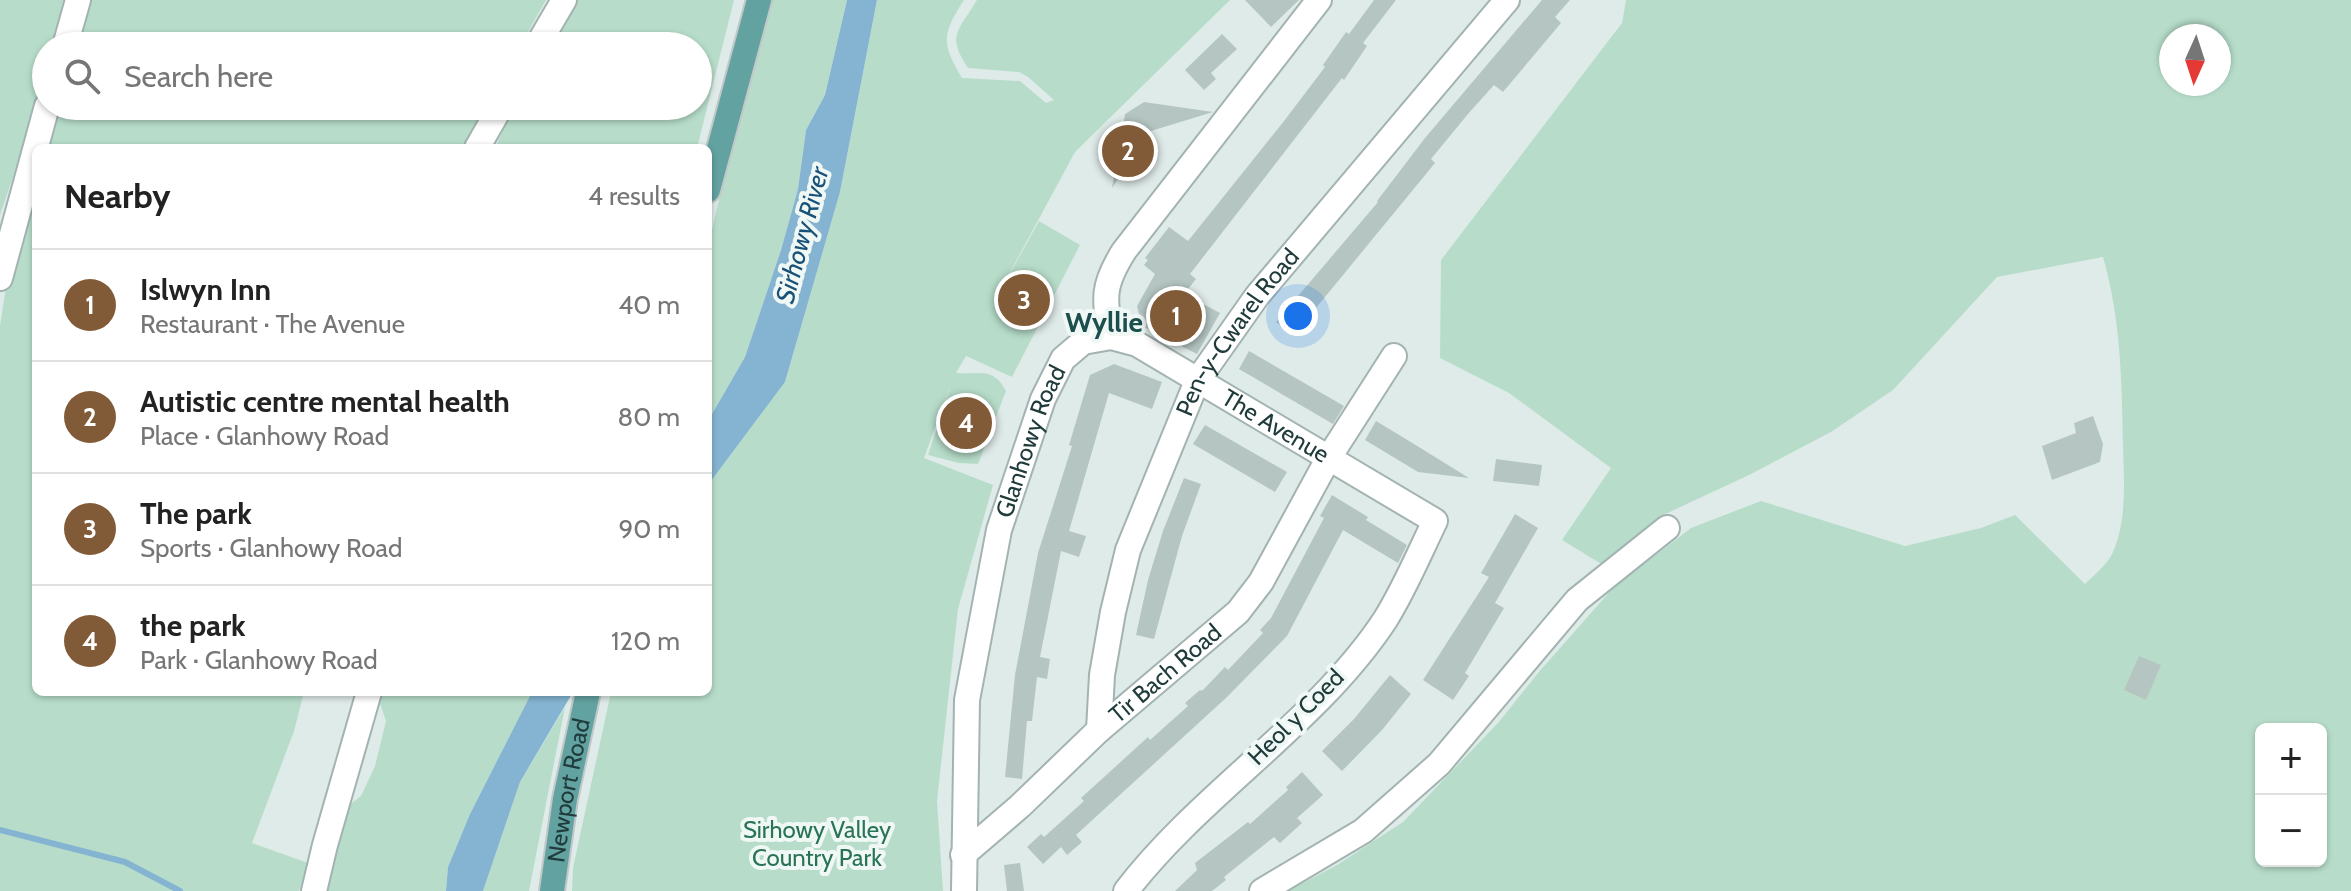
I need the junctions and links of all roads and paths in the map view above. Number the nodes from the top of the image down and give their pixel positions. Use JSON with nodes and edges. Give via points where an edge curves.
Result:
{"nodes":[{"id":1,"x":78,"y":0,"type":"edge"},
{"id":2,"x":564,"y":0,"type":"edge"},
{"id":3,"x":759,"y":0,"type":"edge"},
{"id":4,"x":1319,"y":0,"type":"edge"},
{"id":5,"x":1507,"y":0,"type":"edge"},
{"id":6,"x":69,"y":32,"type":"edge"},
{"id":7,"x":545,"y":32,"type":"edge"},
{"id":8,"x":43,"y":120,"type":"edge"},
{"id":9,"x":493,"y":120,"type":"edge"},
{"id":10,"x":37,"y":144,"type":"edge"},
{"id":11,"x":479,"y":144,"type":"edge"},
{"id":12,"x":32,"y":161,"type":"edge"},
{"id":13,"x":712,"y":175,"type":"edge"},
{"id":14,"x":0,"y":278,"type":"edge"},
{"id":15,"x":1111,"y":337,"type":"junction"},
{"id":16,"x":1394,"y":356,"type":"dead end"},
{"id":17,"x":1197,"y":381,"type":"junction"},
{"id":18,"x":1328,"y":459,"type":"junction"},
{"id":19,"x":1435,"y":521,"type":"joint"},
{"id":20,"x":1667,"y":528,"type":"dead end"},
{"id":21,"x":368,"y":696,"type":"edge"},
{"id":22,"x":587,"y":696,"type":"edge"},
{"id":23,"x":1099,"y":730,"type":"junction"},
{"id":24,"x":963,"y":855,"type":"junction"},
{"id":25,"x":314,"y":891,"type":"edge"},
{"id":26,"x":552,"y":891,"type":"edge"},
{"id":27,"x":964,"y":891,"type":"edge"},
{"id":28,"x":1126,"y":891,"type":"edge"},
{"id":29,"x":1262,"y":891,"type":"edge"}],
"edges":[{"from":1,"to":6,"type":"street"},
{"from":2,"to":7,"type":"street"},
{"from":3,"to":13,"type":"main road"},
{"from":4,"to":15,"type":"street","via":[[1109,275],[1105,301]]},
{"from":5,"to":17,"type":"street","name":"Pen-y-Cwarel Road","via":[[1257,296]]},
{"from":8,"to":10,"type":"street"},
{"from":9,"to":11,"type":"street"},
{"from":12,"to":14,"type":"street"},
{"from":15,"to":17,"type":"street","name":"The Avenue","via":[[1137,344]]},
{"from":15,"to":24,"type":"street","name":"Glanhowy Road","via":[[1083,342],[1063,359],[1043,399],[999,530],[967,700]]},
{"from":16,"to":18,"type":"street","name":"Tir Bach Road"},
{"from":17,"to":18,"type":"street","name":"The Avenue"},
{"from":17,"to":23,"type":"street","name":"Pen-y-Cwarel Road","via":[[1128,550],[1102,675]]},
{"from":18,"to":19,"type":"street","name":"The Avenue"},
{"from":18,"to":23,"type":"street","name":"Tir Bach Road","via":[[1295,525],[1238,612]]},
{"from":19,"to":28,"type":"street","name":"Heol y Coed","via":[[1385,620],[1348,666],[1208,802]]},
{"from":20,"to":29,"type":"street","via":[[1577,600],[1439,764],[1363,831]]},
{"from":21,"to":25,"type":"street"},
{"from":22,"to":26,"type":"main road","name":"Newport Road"},
{"from":23,"to":24,"type":"street","name":"Tir Bach Road"},
{"from":24,"to":27,"type":"street","name":"Glanhowy Road"}]}
